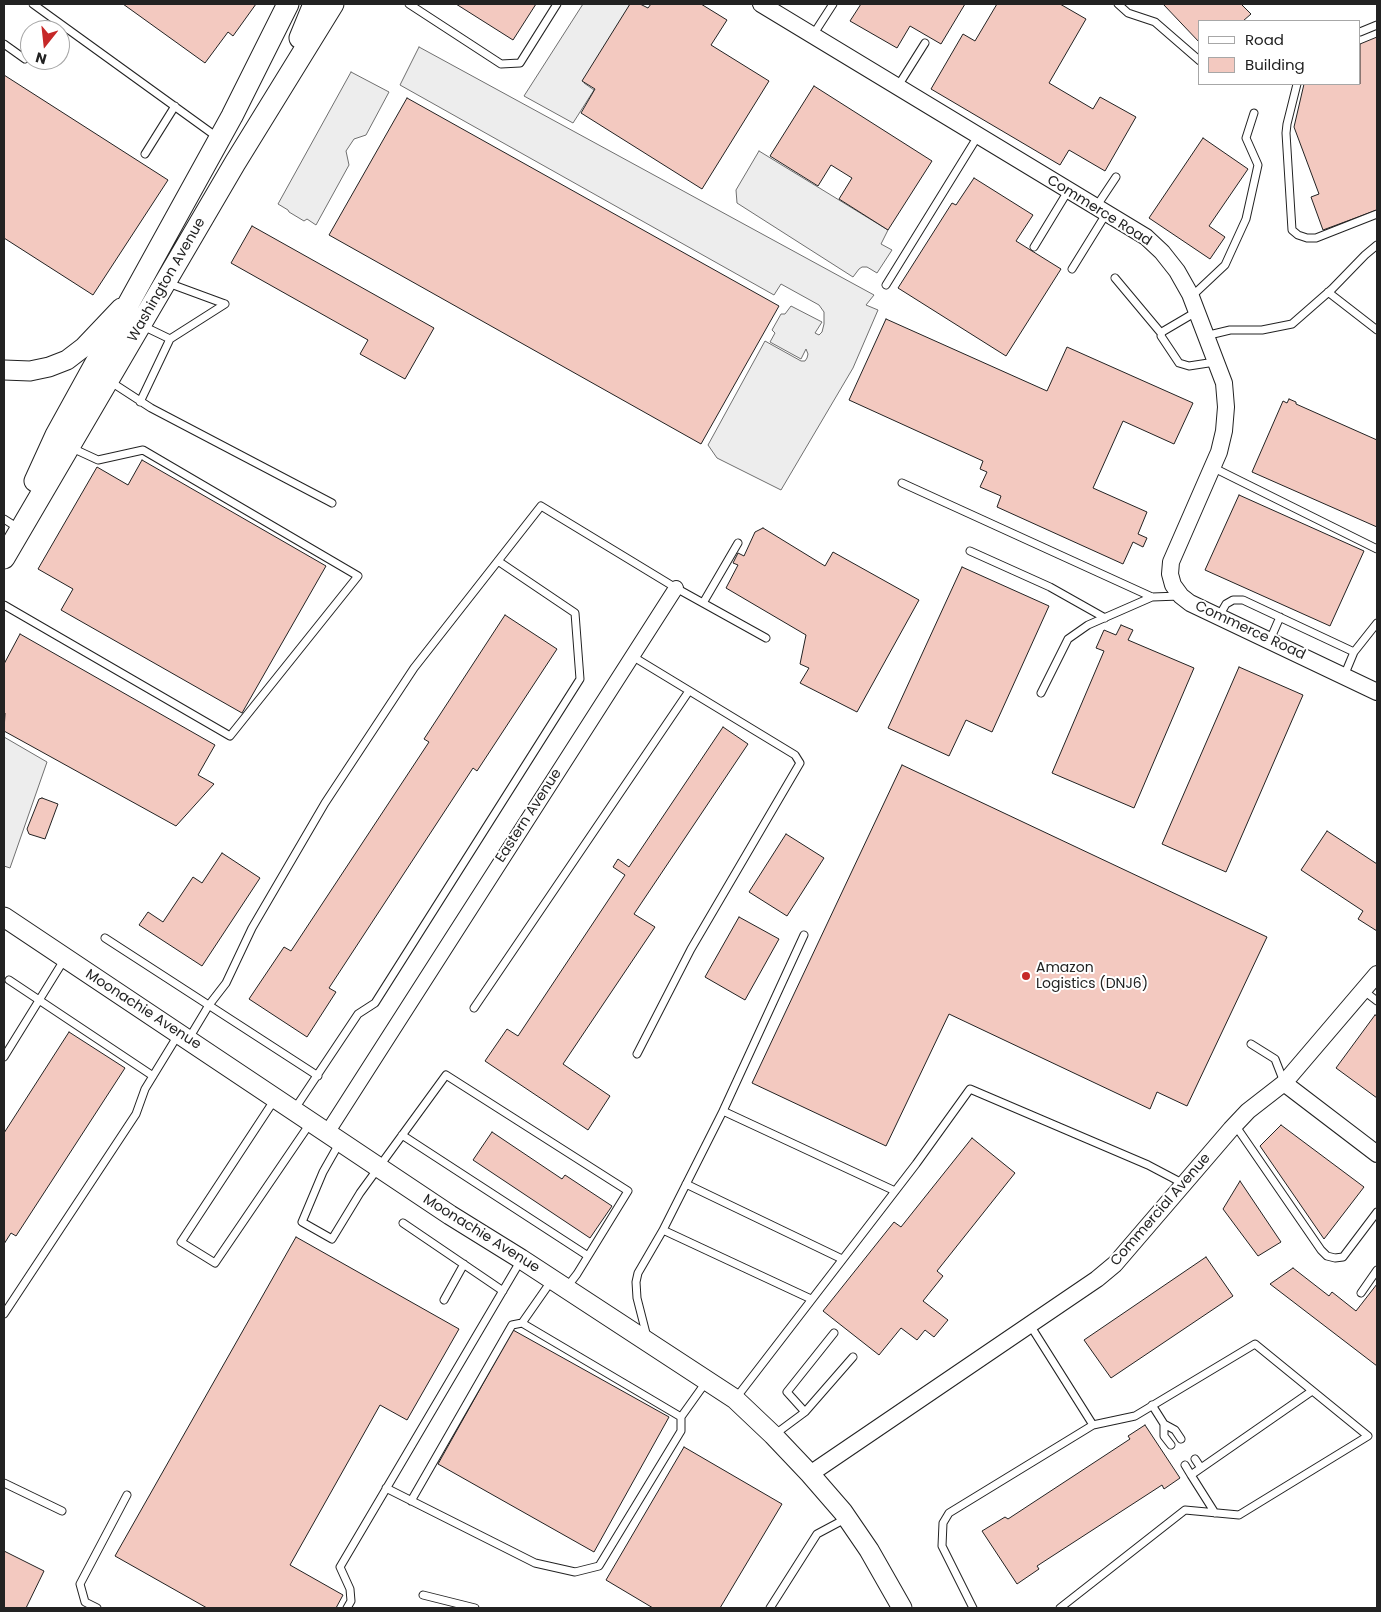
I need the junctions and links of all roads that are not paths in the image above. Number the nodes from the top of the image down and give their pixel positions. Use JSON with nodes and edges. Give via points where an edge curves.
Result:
{"nodes":[{"id":1,"x":33,"y":4,"type":"edge"},
{"id":2,"x":288,"y":4,"type":"edge"},
{"id":3,"x":314,"y":4,"type":"edge"},
{"id":4,"x":333,"y":4,"type":"edge"},
{"id":5,"x":409,"y":4,"type":"edge"},
{"id":6,"x":557,"y":4,"type":"edge"},
{"id":7,"x":761,"y":4,"type":"edge"},
{"id":8,"x":833,"y":4,"type":"edge"},
{"id":9,"x":1118,"y":4,"type":"edge"},
{"id":10,"x":1377,"y":25,"type":"edge"},
{"id":11,"x":1361,"y":32,"type":"edge"},
{"id":12,"x":813,"y":35,"type":"junction"},
{"id":13,"x":925,"y":43,"type":"dead end"},
{"id":14,"x":4,"y":44,"type":"edge"},
{"id":15,"x":20,"y":55,"type":"edge"},
{"id":16,"x":1198,"y":59,"type":"edge"},
{"id":17,"x":1297,"y":85,"type":"edge"},
{"id":18,"x":898,"y":87,"type":"junction"},
{"id":19,"x":279,"y":91,"type":"junction"},
{"id":20,"x":175,"y":106,"type":"junction"},
{"id":21,"x":1254,"y":114,"type":"dead end"},
{"id":22,"x":978,"y":136,"type":"junction"},
{"id":23,"x":219,"y":138,"type":"junction"},
{"id":24,"x":145,"y":154,"type":"dead end"},
{"id":25,"x":1116,"y":177,"type":"dead end"},
{"id":26,"x":1068,"y":190,"type":"junction"},
{"id":27,"x":1101,"y":210,"type":"junction"},
{"id":28,"x":1377,"y":214,"type":"edge"},
{"id":29,"x":1377,"y":245,"type":"edge"},
{"id":30,"x":1034,"y":247,"type":"dead end"},
{"id":31,"x":1072,"y":269,"type":"dead end"},
{"id":32,"x":1115,"y":278,"type":"dead end"},
{"id":33,"x":166,"y":282,"type":"junction"},
{"id":34,"x":886,"y":285,"type":"dead end"},
{"id":35,"x":1328,"y":292,"type":"junction"},
{"id":36,"x":133,"y":294,"type":"junction"},
{"id":37,"x":1193,"y":304,"type":"junction"},
{"id":38,"x":141,"y":324,"type":"junction"},
{"id":39,"x":1377,"y":330,"type":"edge"},
{"id":40,"x":1161,"y":333,"type":"junction"},
{"id":41,"x":1206,"y":336,"type":"junction"},
{"id":42,"x":170,"y":339,"type":"junction"},
{"id":43,"x":1216,"y":362,"type":"junction"},
{"id":44,"x":4,"y":370,"type":"edge"},
{"id":45,"x":108,"y":380,"type":"junction"},
{"id":46,"x":140,"y":402,"type":"junction"},
{"id":47,"x":69,"y":446,"type":"junction"},
{"id":48,"x":1212,"y":467,"type":"junction"},
{"id":49,"x":902,"y":483,"type":"dead end"},
{"id":50,"x":332,"y":503,"type":"dead end"},
{"id":51,"x":9,"y":523,"type":"edge"},
{"id":52,"x":738,"y":543,"type":"dead end"},
{"id":53,"x":1377,"y":549,"type":"edge"},
{"id":54,"x":970,"y":550,"type":"dead end"},
{"id":55,"x":4,"y":551,"type":"edge"},
{"id":56,"x":4,"y":558,"type":"edge"},
{"id":57,"x":498,"y":561,"type":"junction"},
{"id":58,"x":676,"y":588,"type":"junction"},
{"id":59,"x":1181,"y":596,"type":"junction"},
{"id":60,"x":1152,"y":597,"type":"junction"},
{"id":61,"x":703,"y":603,"type":"junction"},
{"id":62,"x":4,"y":605,"type":"edge"},
{"id":63,"x":1219,"y":617,"type":"junction"},
{"id":64,"x":1280,"y":617,"type":"junction"},
{"id":65,"x":1105,"y":618,"type":"junction"},
{"id":66,"x":1377,"y":623,"type":"edge"},
{"id":67,"x":766,"y":638,"type":"dead end"},
{"id":68,"x":1270,"y":641,"type":"junction"},
{"id":69,"x":1354,"y":652,"type":"junction"},
{"id":70,"x":631,"y":656,"type":"junction"},
{"id":71,"x":1344,"y":676,"type":"junction"},
{"id":72,"x":689,"y":691,"type":"junction"},
{"id":73,"x":1377,"y":692,"type":"edge"},
{"id":74,"x":1041,"y":693,"type":"dead end"},
{"id":75,"x":7,"y":922,"type":"edge"},
{"id":76,"x":804,"y":935,"type":"dead end"},
{"id":77,"x":105,"y":938,"type":"dead end"},
{"id":78,"x":64,"y":959,"type":"junction"},
{"id":79,"x":1377,"y":974,"type":"edge"},
{"id":80,"x":9,"y":980,"type":"dead end"},
{"id":81,"x":1363,"y":991,"type":"junction"},
{"id":82,"x":40,"y":1000,"type":"junction"},
{"id":83,"x":1377,"y":1001,"type":"edge"},
{"id":84,"x":209,"y":1005,"type":"junction"},
{"id":85,"x":474,"y":1008,"type":"dead end"},
{"id":86,"x":183,"y":1037,"type":"junction"},
{"id":87,"x":1251,"y":1044,"type":"dead end"},
{"id":88,"x":637,"y":1054,"type":"dead end"},
{"id":89,"x":4,"y":1057,"type":"edge"},
{"id":90,"x":153,"y":1076,"type":"junction"},
{"id":91,"x":318,"y":1076,"type":"junction"},
{"id":92,"x":1284,"y":1083,"type":"junction"},
{"id":93,"x":276,"y":1098,"type":"junction"},
{"id":94,"x":294,"y":1111,"type":"junction"},
{"id":95,"x":723,"y":1111,"type":"junction"},
{"id":96,"x":311,"y":1122,"type":"junction"},
{"id":97,"x":1235,"y":1125,"type":"junction"},
{"id":98,"x":402,"y":1135,"type":"junction"},
{"id":99,"x":334,"y":1137,"type":"junction"},
{"id":100,"x":1377,"y":1154,"type":"edge"},
{"id":101,"x":378,"y":1167,"type":"junction"},
{"id":102,"x":686,"y":1184,"type":"junction"},
{"id":103,"x":1184,"y":1184,"type":"junction"},
{"id":104,"x":895,"y":1191,"type":"junction"},
{"id":105,"x":1377,"y":1212,"type":"edge"},
{"id":106,"x":403,"y":1223,"type":"dead end"},
{"id":107,"x":664,"y":1230,"type":"junction"},
{"id":108,"x":588,"y":1256,"type":"junction"},
{"id":109,"x":521,"y":1260,"type":"junction"},
{"id":110,"x":842,"y":1260,"type":"junction"},
{"id":111,"x":464,"y":1264,"type":"junction"},
{"id":112,"x":1377,"y":1270,"type":"edge"},
{"id":113,"x":559,"y":1284,"type":"junction"},
{"id":114,"x":503,"y":1291,"type":"junction"},
{"id":115,"x":1361,"y":1293,"type":"dead end"},
{"id":116,"x":444,"y":1300,"type":"dead end"},
{"id":117,"x":811,"y":1300,"type":"junction"},
{"id":118,"x":4,"y":1314,"type":"edge"},
{"id":119,"x":522,"y":1323,"type":"junction"},
{"id":120,"x":1030,"y":1325,"type":"junction"},
{"id":121,"x":834,"y":1333,"type":"dead end"},
{"id":122,"x":648,"y":1342,"type":"junction"},
{"id":123,"x":853,"y":1357,"type":"dead end"},
{"id":124,"x":706,"y":1381,"type":"junction"},
{"id":125,"x":1312,"y":1391,"type":"junction"},
{"id":126,"x":735,"y":1399,"type":"junction"},
{"id":127,"x":1152,"y":1405,"type":"junction"},
{"id":128,"x":805,"y":1412,"type":"junction"},
{"id":129,"x":681,"y":1417,"type":"junction"},
{"id":130,"x":1164,"y":1424,"type":"junction"},
{"id":131,"x":1093,"y":1425,"type":"junction"},
{"id":132,"x":774,"y":1435,"type":"junction"},
{"id":133,"x":1181,"y":1438,"type":"dead end"},
{"id":134,"x":1171,"y":1445,"type":"dead end"},
{"id":135,"x":1195,"y":1459,"type":"dead end"},
{"id":136,"x":1184,"y":1466,"type":"dead end"},
{"id":137,"x":1201,"y":1468,"type":"junction"},
{"id":138,"x":810,"y":1474,"type":"junction"},
{"id":139,"x":1191,"y":1475,"type":"junction"},
{"id":140,"x":4,"y":1483,"type":"edge"},
{"id":141,"x":386,"y":1488,"type":"junction"},
{"id":142,"x":127,"y":1495,"type":"dead end"},
{"id":143,"x":411,"y":1501,"type":"junction"},
{"id":144,"x":62,"y":1511,"type":"dead end"},
{"id":145,"x":1215,"y":1513,"type":"junction"},
{"id":146,"x":847,"y":1518,"type":"junction"},
{"id":147,"x":423,"y":1595,"type":"dead end"},
{"id":148,"x":97,"y":1608,"type":"edge"},
{"id":149,"x":347,"y":1608,"type":"edge"},
{"id":150,"x":475,"y":1608,"type":"edge"},
{"id":151,"x":770,"y":1608,"type":"edge"},
{"id":152,"x":902,"y":1608,"type":"edge"},
{"id":153,"x":973,"y":1608,"type":"edge"},
{"id":154,"x":1060,"y":1608,"type":"edge"}],
"edges":[{"from":1,"to":20,"type":"lane"},
{"from":2,"to":23,"type":"main road","name":"Washington Avenue"},
{"from":3,"to":19,"type":"main road"},
{"from":4,"to":19,"type":"main road","name":"Washington Avenue"},
{"from":5,"to":6,"type":"lane","via":[[501,64],[520,63]]},
{"from":7,"to":12,"type":"street","name":"Commerce Road"},
{"from":8,"to":12,"type":"lane"},
{"from":9,"to":16,"type":"lane","via":[[1128,13],[1154,22]]},
{"from":10,"to":11,"type":"lane"},
{"from":12,"to":18,"type":"street","name":"Commerce Road"},
{"from":13,"to":18,"type":"lane"},
{"from":14,"to":15,"type":"lane"},
{"from":17,"to":28,"type":"lane","via":[[1286,133],[1292,230],[1307,238],[1316,238]]},
{"from":18,"to":22,"type":"street","name":"Commerce Road"},
{"from":19,"to":33,"type":"main road","name":"Washington Avenue"},
{"from":20,"to":23,"type":"lane"},
{"from":20,"to":24,"type":"lane"},
{"from":21,"to":37,"type":"lane","via":[[1246,138],[1258,165],[1246,219],[1225,265]]},
{"from":22,"to":26,"type":"street","name":"Commerce Road"},
{"from":22,"to":34,"type":"lane"},
{"from":23,"to":36,"type":"main road","name":"Washington Avenue"},
{"from":25,"to":27,"type":"lane"},
{"from":26,"to":27,"type":"street","name":"Commerce Road"},
{"from":26,"to":30,"type":"lane"},
{"from":27,"to":31,"type":"lane"},
{"from":27,"to":37,"type":"street","name":"Commerce Road","via":[[1146,237],[1162,252],[1177,271]]},
{"from":29,"to":35,"type":"lane"},
{"from":32,"to":40,"type":"lane"},
{"from":33,"to":38,"type":"main road","name":"Washington Avenue"},
{"from":33,"to":42,"type":"lane","via":[[225,304]]},
{"from":35,"to":39,"type":"lane"},
{"from":35,"to":41,"type":"lane","via":[[1292,324],[1262,330],[1230,330]]},
{"from":36,"to":44,"type":"main road","via":[[84,347],[67,360],[30,371]]},
{"from":36,"to":51,"type":"main road","name":"Washington Avenue"},
{"from":37,"to":40,"type":"lane"},
{"from":37,"to":41,"type":"street","name":"Commerce Road"},
{"from":38,"to":42,"type":"lane"},
{"from":38,"to":45,"type":"main road","name":"Washington Avenue"},
{"from":40,"to":43,"type":"lane","via":[[1179,363],[1189,366]]},
{"from":41,"to":43,"type":"street","name":"Commerce Road"},
{"from":42,"to":46,"type":"lane"},
{"from":43,"to":48,"type":"street","name":"Commerce Road","via":[[1224,383],[1226,407],[1224,431]]},
{"from":45,"to":46,"type":"lane"},
{"from":45,"to":47,"type":"main road","name":"Washington Avenue"},
{"from":46,"to":50,"type":"lane"},
{"from":47,"to":56,"type":"main road","name":"Washington Avenue"},
{"from":47,"to":62,"type":"lane","via":[[98,460],[143,450],[358,576],[230,736]]},
{"from":48,"to":53,"type":"lane"},
{"from":48,"to":59,"type":"street","name":"Commerce Road","via":[[1172,562],[1170,574]]},
{"from":49,"to":60,"type":"lane"},
{"from":51,"to":55,"type":"main road","name":"Washington Avenue"},
{"from":52,"to":61,"type":"lane"},
{"from":54,"to":65,"type":"lane","via":[[1050,586]]},
{"from":57,"to":58,"type":"lane","via":[[541,506]]},
{"from":57,"to":84,"type":"lane","via":[[414,668],[325,803],[252,928],[226,983]]},
{"from":57,"to":91,"type":"lane","via":[[574,613],[580,679],[375,1003],[358,1014]]},
{"from":58,"to":61,"type":"lane"},
{"from":58,"to":70,"type":"street","name":"Eastern Avenue"},
{"from":59,"to":60,"type":"lane"},
{"from":59,"to":63,"type":"street","name":"Commerce Road"},
{"from":60,"to":65,"type":"lane"},
{"from":61,"to":67,"type":"lane"},
{"from":63,"to":64,"type":"lane","via":[[1226,604],[1233,600],[1243,600]]},
{"from":63,"to":68,"type":"street","name":"Commerce Road"},
{"from":64,"to":68,"type":"lane"},
{"from":64,"to":69,"type":"lane"},
{"from":65,"to":74,"type":"lane","via":[[1068,639]]},
{"from":66,"to":69,"type":"lane"},
{"from":68,"to":71,"type":"street","name":"Commerce Road"},
{"from":69,"to":71,"type":"lane"},
{"from":70,"to":72,"type":"lane"},
{"from":70,"to":99,"type":"street","name":"Eastern Avenue"},
{"from":71,"to":73,"type":"street","name":"Commerce Road"},
{"from":72,"to":85,"type":"lane"},
{"from":72,"to":88,"type":"lane","via":[[795,755],[800,764],[691,949]]},
{"from":75,"to":78,"type":"main road","name":"Moonachie Avenue"},
{"from":76,"to":95,"type":"lane"},
{"from":77,"to":84,"type":"lane"},
{"from":78,"to":82,"type":"lane"},
{"from":78,"to":86,"type":"main road","name":"Moonachie Avenue"},
{"from":79,"to":81,"type":"street","name":"Commercial Avenue"},
{"from":80,"to":82,"type":"lane"},
{"from":81,"to":83,"type":"lane"},
{"from":81,"to":92,"type":"street","name":"Commercial Avenue"},
{"from":82,"to":89,"type":"lane"},
{"from":82,"to":90,"type":"lane"},
{"from":84,"to":86,"type":"lane"},
{"from":84,"to":91,"type":"lane"},
{"from":86,"to":90,"type":"lane"},
{"from":86,"to":93,"type":"main road","name":"Moonachie Avenue"},
{"from":87,"to":92,"type":"lane","via":[[1275,1059]]},
{"from":90,"to":118,"type":"lane","via":[[136,1114]]},
{"from":91,"to":94,"type":"lane"},
{"from":92,"to":97,"type":"street","name":"Commercial Avenue"},
{"from":92,"to":100,"type":"street"},
{"from":93,"to":94,"type":"main road","name":"Moonachie Avenue"},
{"from":93,"to":96,"type":"lane","via":[[180,1242],[215,1263]]},
{"from":94,"to":96,"type":"main road","name":"Moonachie Avenue"},
{"from":95,"to":102,"type":"lane"},
{"from":95,"to":104,"type":"lane"},
{"from":96,"to":99,"type":"main road","name":"Moonachie Avenue"},
{"from":97,"to":103,"type":"street","name":"Commercial Avenue"},
{"from":97,"to":105,"type":"lane","via":[[1327,1256],[1343,1256]]},
{"from":98,"to":101,"type":"lane"},
{"from":98,"to":108,"type":"lane"},
{"from":98,"to":108,"type":"lane","via":[[446,1075],[628,1191]]},
{"from":99,"to":101,"type":"main road","name":"Moonachie Avenue"},
{"from":99,"to":101,"type":"lane","via":[[302,1222],[332,1239]]},
{"from":101,"to":109,"type":"main road","name":"Moonachie Avenue"},
{"from":102,"to":107,"type":"lane"},
{"from":102,"to":110,"type":"lane"},
{"from":103,"to":104,"type":"lane","via":[[1148,1165],[970,1089]]},
{"from":103,"to":120,"type":"street","name":"Commercial Avenue","via":[[1115,1264]]},
{"from":104,"to":110,"type":"lane"},
{"from":106,"to":111,"type":"lane"},
{"from":107,"to":117,"type":"lane"},
{"from":107,"to":122,"type":"lane","via":[[638,1273],[636,1282]]},
{"from":108,"to":113,"type":"lane"},
{"from":109,"to":113,"type":"main road","name":"Moonachie Avenue"},
{"from":109,"to":114,"type":"lane"},
{"from":110,"to":117,"type":"lane"},
{"from":111,"to":114,"type":"lane"},
{"from":111,"to":116,"type":"lane"},
{"from":112,"to":115,"type":"lane"},
{"from":113,"to":119,"type":"lane"},
{"from":113,"to":122,"type":"main road","name":"Moonachie Avenue"},
{"from":114,"to":141,"type":"lane"},
{"from":117,"to":126,"type":"lane"},
{"from":119,"to":129,"type":"lane"},
{"from":119,"to":143,"type":"lane","via":[[512,1325]]},
{"from":120,"to":131,"type":"lane"},
{"from":120,"to":138,"type":"street","name":"Commercial Avenue"},
{"from":121,"to":128,"type":"lane","via":[[787,1392]]},
{"from":122,"to":124,"type":"main road","name":"Moonachie Avenue"},
{"from":123,"to":128,"type":"lane"},
{"from":124,"to":126,"type":"main road","name":"Moonachie Avenue"},
{"from":124,"to":129,"type":"lane"},
{"from":125,"to":127,"type":"lane","via":[[1255,1344]]},
{"from":125,"to":137,"type":"lane"},
{"from":125,"to":145,"type":"lane","via":[[1368,1436],[1239,1515]]},
{"from":126,"to":132,"type":"main road","name":"Moonachie Avenue"},
{"from":127,"to":130,"type":"lane"},
{"from":127,"to":131,"type":"lane","via":[[1135,1416]]},
{"from":128,"to":132,"type":"lane"},
{"from":129,"to":143,"type":"lane","via":[[681,1432],[599,1566],[575,1572],[535,1563]]},
{"from":130,"to":133,"type":"lane"},
{"from":130,"to":134,"type":"lane","via":[[1164,1436]]},
{"from":131,"to":153,"type":"lane","via":[[949,1514],[943,1523],[942,1546]]},
{"from":132,"to":138,"type":"main road","name":"Moonachie Avenue"},
{"from":135,"to":137,"type":"lane"},
{"from":136,"to":139,"type":"lane"},
{"from":137,"to":139,"type":"lane"},
{"from":138,"to":146,"type":"main road","name":"Moonachie Avenue"},
{"from":139,"to":145,"type":"lane"},
{"from":140,"to":144,"type":"lane"},
{"from":141,"to":143,"type":"lane"},
{"from":141,"to":149,"type":"lane","via":[[340,1567],[350,1589],[351,1601]]},
{"from":142,"to":148,"type":"lane","via":[[80,1584],[85,1602]]},
{"from":145,"to":154,"type":"lane","via":[[1185,1510]]},
{"from":146,"to":151,"type":"lane","via":[[817,1534]]},
{"from":146,"to":152,"type":"main road","name":"Moonachie Avenue"},
{"from":147,"to":150,"type":"lane"}]}
